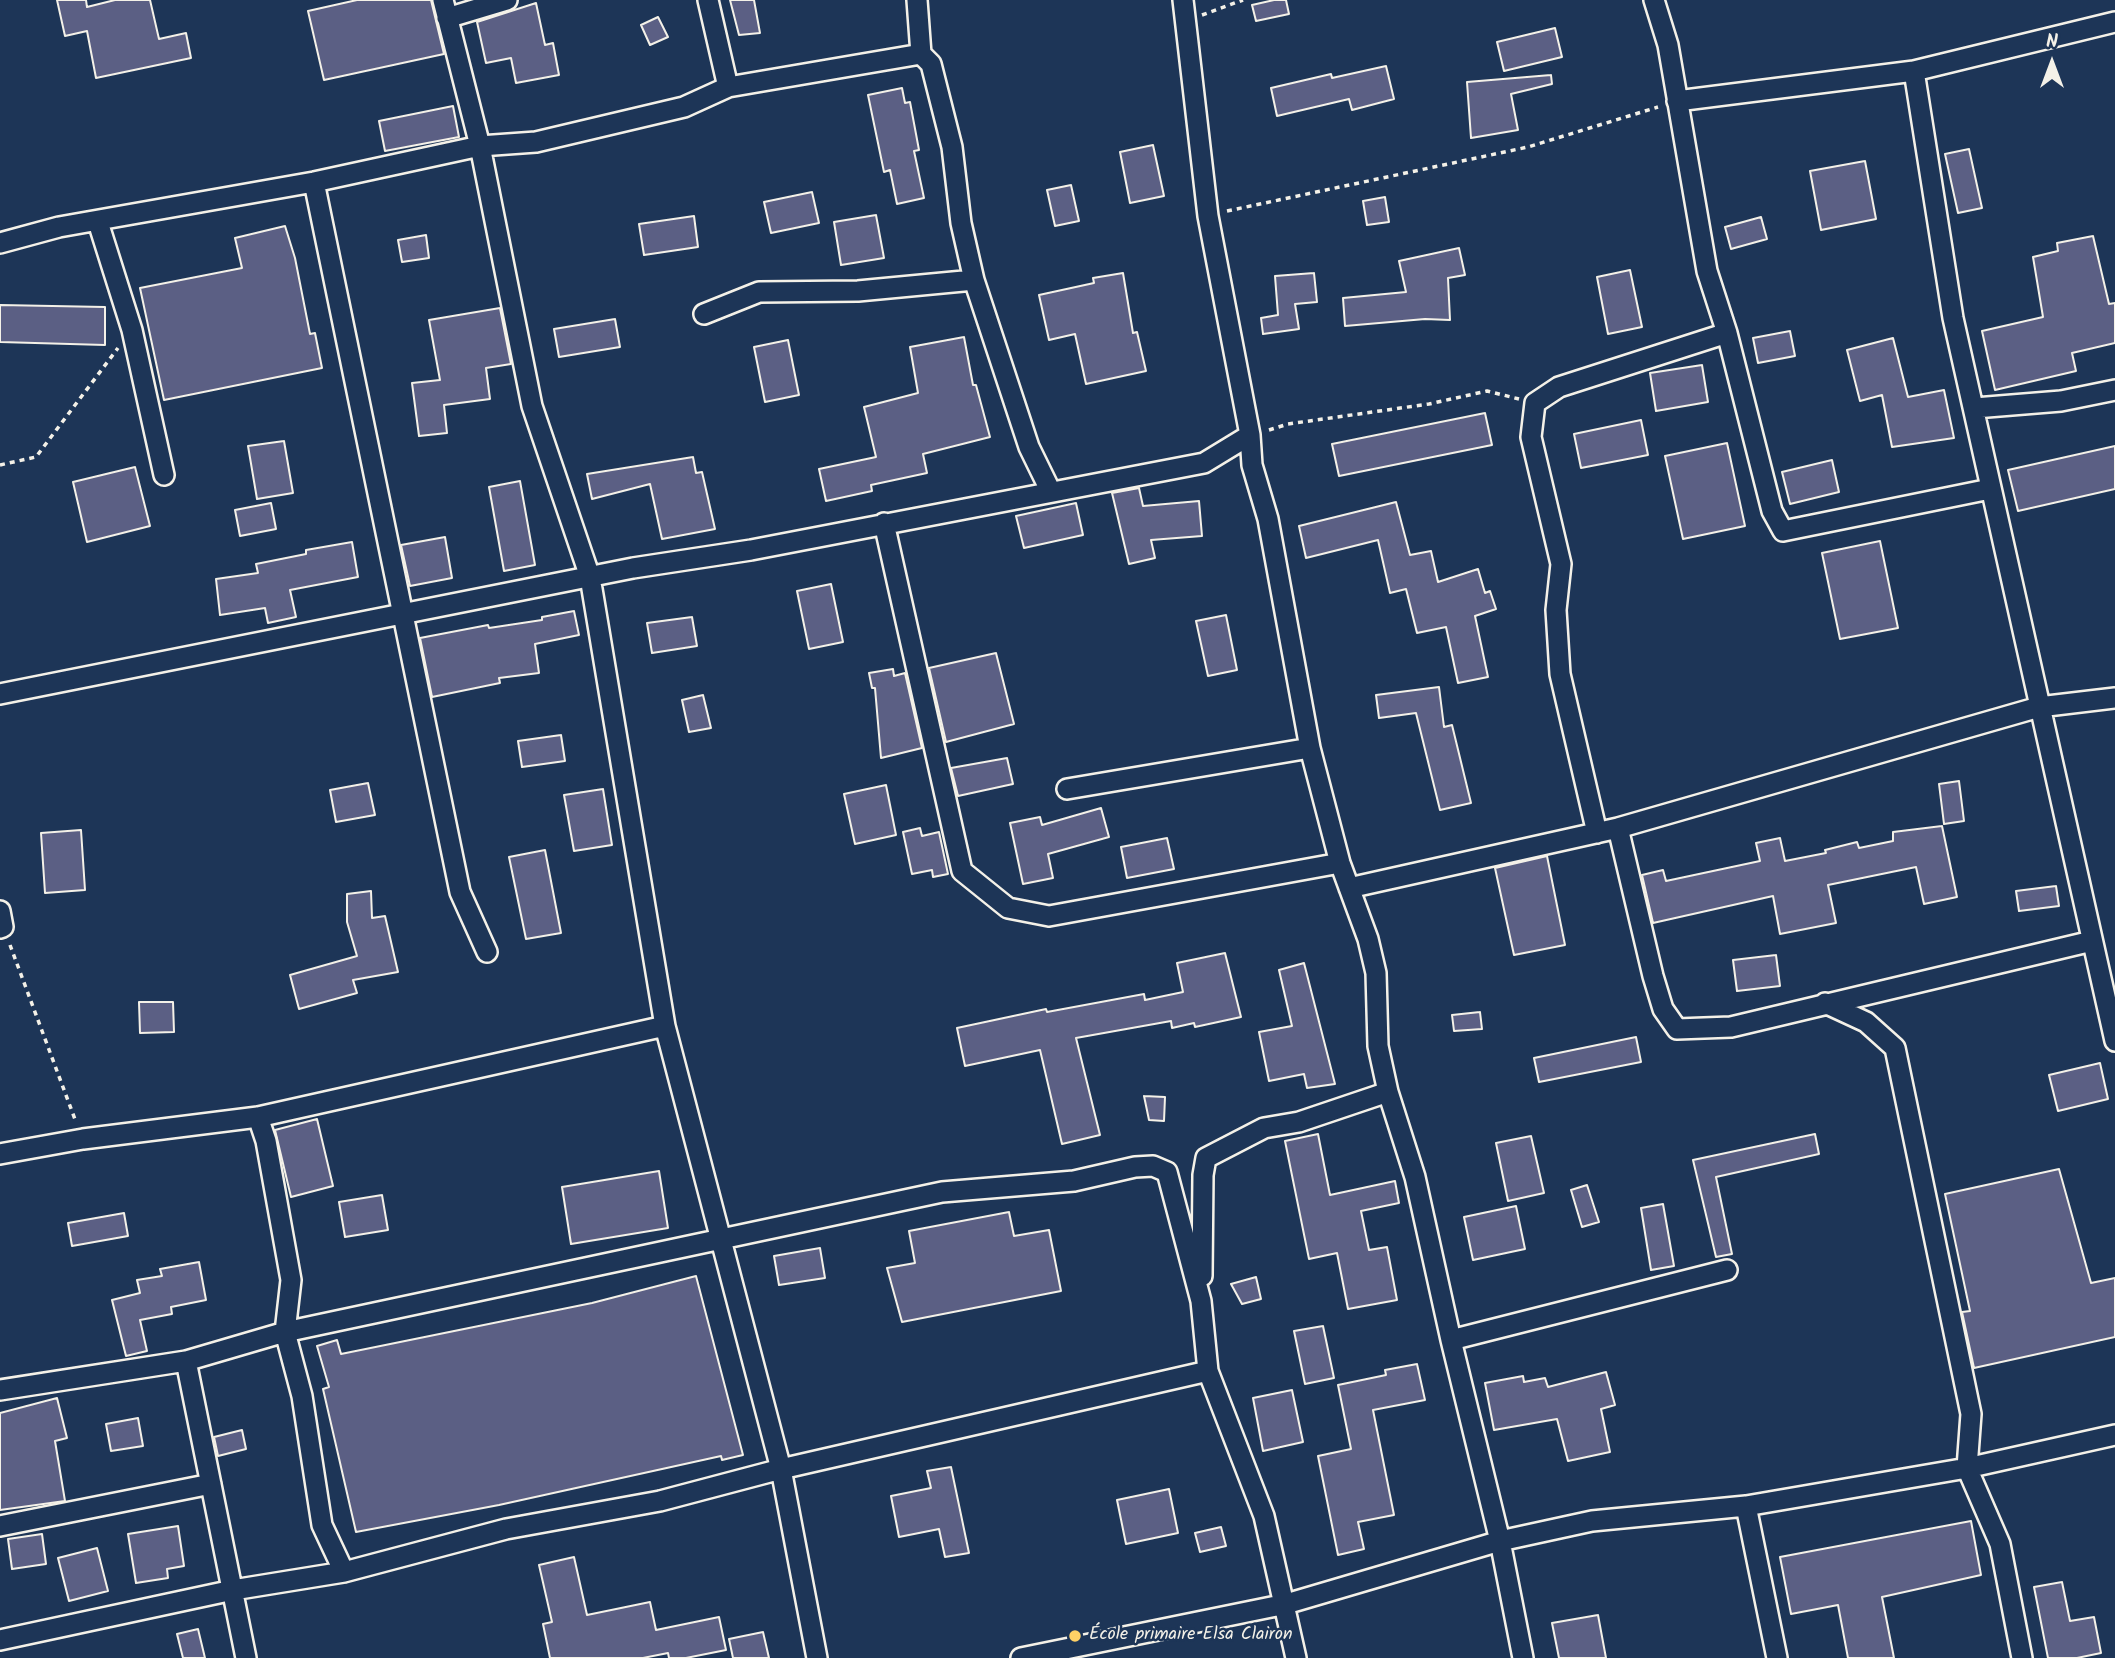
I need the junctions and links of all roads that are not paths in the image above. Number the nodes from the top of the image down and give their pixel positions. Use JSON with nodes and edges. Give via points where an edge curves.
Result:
{"nodes":[{"id":1,"x":508,"y":0,"type":"edge"},
{"id":2,"x":708,"y":0,"type":"edge"},
{"id":3,"x":917,"y":0,"type":"edge"},
{"id":4,"x":1183,"y":0,"type":"edge"},
{"id":5,"x":1654,"y":0,"type":"edge"},
{"id":6,"x":445,"y":9,"type":"edge"},
{"id":7,"x":2115,"y":23,"type":"edge"},
{"id":8,"x":921,"y":54,"type":"junction"},
{"id":9,"x":1914,"y":71,"type":"junction"},
{"id":10,"x":728,"y":88,"type":"junction"},
{"id":11,"x":1677,"y":102,"type":"junction"},
{"id":12,"x":480,"y":146,"type":"junction"},
{"id":13,"x":314,"y":182,"type":"junction"},
{"id":14,"x":98,"y":222,"type":"junction"},
{"id":15,"x":0,"y":243,"type":"edge"},
{"id":16,"x":974,"y":280,"type":"junction"},
{"id":17,"x":704,"y":314,"type":"dead end"},
{"id":18,"x":1727,"y":333,"type":"junction"},
{"id":19,"x":2115,"y":390,"type":"edge"},
{"id":20,"x":1975,"y":408,"type":"junction"},
{"id":21,"x":1250,"y":435,"type":"junction"},
{"id":22,"x":164,"y":475,"type":"dead end"},
{"id":23,"x":1990,"y":489,"type":"junction"},
{"id":24,"x":1051,"y":492,"type":"junction"},
{"id":25,"x":884,"y":523,"type":"junction"},
{"id":26,"x":590,"y":577,"type":"junction"},
{"id":27,"x":403,"y":614,"type":"junction"},
{"id":28,"x":0,"y":694,"type":"edge"},
{"id":29,"x":2115,"y":698,"type":"edge"},
{"id":30,"x":2039,"y":707,"type":"junction"},
{"id":31,"x":1310,"y":748,"type":"junction"},
{"id":32,"x":1067,"y":789,"type":"dead end"},
{"id":33,"x":1618,"y":828,"type":"junction"},
{"id":34,"x":1597,"y":833,"type":"junction"},
{"id":35,"x":1340,"y":863,"type":"junction"},
{"id":36,"x":1349,"y":888,"type":"junction"},
{"id":37,"x":2092,"y":941,"type":"junction"},
{"id":38,"x":487,"y":951,"type":"dead end"},
{"id":39,"x":1825,"y":1003,"type":"junction"},
{"id":40,"x":665,"y":1026,"type":"junction"},
{"id":41,"x":2115,"y":1041,"type":"edge"},
{"id":42,"x":1388,"y":1093,"type":"junction"},
{"id":43,"x":258,"y":1117,"type":"junction"},
{"id":44,"x":0,"y":1154,"type":"edge"},
{"id":45,"x":722,"y":1238,"type":"junction"},
{"id":46,"x":1727,"y":1270,"type":"dead end"},
{"id":47,"x":1201,"y":1301,"type":"junction"},
{"id":48,"x":285,"y":1332,"type":"junction"},
{"id":49,"x":1451,"y":1340,"type":"junction"},
{"id":50,"x":186,"y":1361,"type":"junction"},
{"id":51,"x":1208,"y":1371,"type":"junction"},
{"id":52,"x":0,"y":1390,"type":"edge"},
{"id":53,"x":2115,"y":1435,"type":"edge"},
{"id":54,"x":1967,"y":1468,"type":"junction"},
{"id":55,"x":780,"y":1469,"type":"junction"},
{"id":56,"x":211,"y":1484,"type":"junction"},
{"id":57,"x":1746,"y":1506,"type":"junction"},
{"id":58,"x":0,"y":1526,"type":"edge"},
{"id":59,"x":1500,"y":1541,"type":"junction"},
{"id":60,"x":344,"y":1572,"type":"junction"},
{"id":61,"x":233,"y":1590,"type":"junction"},
{"id":62,"x":1286,"y":1604,"type":"junction"},
{"id":63,"x":0,"y":1640,"type":"edge"},
{"id":64,"x":1033,"y":1657,"type":"edge"},
{"id":65,"x":246,"y":1658,"type":"edge"},
{"id":66,"x":817,"y":1658,"type":"edge"},
{"id":67,"x":1296,"y":1658,"type":"edge"},
{"id":68,"x":1523,"y":1658,"type":"edge"},
{"id":69,"x":1777,"y":1658,"type":"edge"},
{"id":70,"x":2022,"y":1658,"type":"edge"}],
"edges":[{"from":1,"to":6,"type":"street"},
{"from":2,"to":10,"type":"street"},
{"from":3,"to":8,"type":"street"},
{"from":4,"to":21,"type":"street","via":[[1208,216]]},
{"from":5,"to":11,"type":"street","via":[[1668,45]]},
{"from":6,"to":12,"type":"street"},
{"from":7,"to":9,"type":"street"},
{"from":8,"to":10,"type":"street"},
{"from":8,"to":16,"type":"street","via":[[931,64],[946,120]]},
{"from":9,"to":11,"type":"street"},
{"from":9,"to":20,"type":"street","via":[[1953,318]]},
{"from":10,"to":12,"type":"street","via":[[684,107],[536,142]]},
{"from":11,"to":18,"type":"street","via":[[1707,271]]},
{"from":12,"to":13,"type":"street"},
{"from":12,"to":26,"type":"street","via":[[532,406]]},
{"from":13,"to":14,"type":"street"},
{"from":13,"to":27,"type":"street"},
{"from":14,"to":15,"type":"street"},
{"from":14,"to":22,"type":"street","via":[[132,330]]},
{"from":16,"to":17,"type":"street","via":[[858,291],[759,292]]},
{"from":16,"to":24,"type":"street","via":[[1025,435]]},
{"from":18,"to":23,"type":"street","via":[[1772,511],[1783,531]]},
{"from":18,"to":34,"type":"street","via":[[1559,387],[1535,403],[1531,437],[1561,564],[1556,610],[1560,674]]},
{"from":19,"to":20,"type":"street","via":[[2061,401]]},
{"from":20,"to":23,"type":"street"},
{"from":21,"to":24,"type":"street","via":[[1204,463]]},
{"from":21,"to":31,"type":"street","via":[[1252,465],[1268,519]]},
{"from":23,"to":30,"type":"street"},
{"from":24,"to":25,"type":"street"},
{"from":25,"to":26,"type":"street"},
{"from":25,"to":35,"type":"street","via":[[962,871],[1008,908],[1049,916]]},
{"from":26,"to":27,"type":"street"},
{"from":26,"to":40,"type":"street"},
{"from":27,"to":28,"type":"street"},
{"from":27,"to":38,"type":"street","via":[[460,892]]},
{"from":29,"to":30,"type":"street"},
{"from":30,"to":33,"type":"street"},
{"from":30,"to":37,"type":"street"},
{"from":31,"to":32,"type":"street"},
{"from":31,"to":35,"type":"street"},
{"from":33,"to":34,"type":"street"},
{"from":33,"to":39,"type":"street","via":[[1653,976],[1663,1009],[1677,1030],[1731,1027]]},
{"from":34,"to":36,"type":"street"},
{"from":35,"to":36,"type":"street"},
{"from":36,"to":42,"type":"street","via":[[1376,973],[1378,1046]]},
{"from":37,"to":39,"type":"street"},
{"from":37,"to":41,"type":"street"},
{"from":39,"to":54,"type":"street","via":[[1866,1023],[1895,1048],[1971,1414]]},
{"from":40,"to":43,"type":"street"},
{"from":40,"to":45,"type":"street"},
{"from":42,"to":47,"type":"street","via":[[1299,1122],[1264,1128],[1206,1158]]},
{"from":42,"to":49,"type":"street","via":[[1415,1177]]},
{"from":43,"to":44,"type":"street"},
{"from":43,"to":48,"type":"street","via":[[291,1280]]},
{"from":45,"to":47,"type":"street","via":[[942,1192],[1074,1181],[1153,1166],[1167,1172]]},
{"from":45,"to":48,"type":"street"},
{"from":45,"to":55,"type":"street"},
{"from":46,"to":49,"type":"street"},
{"from":47,"to":51,"type":"street"},
{"from":48,"to":50,"type":"street"},
{"from":48,"to":60,"type":"street","via":[[306,1420],[322,1525]]},
{"from":49,"to":59,"type":"street"},
{"from":50,"to":52,"type":"street"},
{"from":50,"to":56,"type":"street"},
{"from":51,"to":55,"type":"street"},
{"from":51,"to":62,"type":"street","via":[[1264,1516]]},
{"from":53,"to":54,"type":"street"},
{"from":54,"to":57,"type":"street"},
{"from":54,"to":70,"type":"street","via":[[2000,1544]]},
{"from":55,"to":60,"type":"street","via":[[660,1502],[506,1529]]},
{"from":55,"to":66,"type":"street"},
{"from":56,"to":58,"type":"street"},
{"from":56,"to":61,"type":"street"},
{"from":57,"to":59,"type":"street","via":[[1592,1521]]},
{"from":57,"to":69,"type":"street"},
{"from":59,"to":62,"type":"street"},
{"from":59,"to":68,"type":"street"},
{"from":60,"to":61,"type":"street"},
{"from":61,"to":63,"type":"street"},
{"from":61,"to":65,"type":"street"},
{"from":62,"to":64,"type":"street"},
{"from":62,"to":67,"type":"street"}]}
